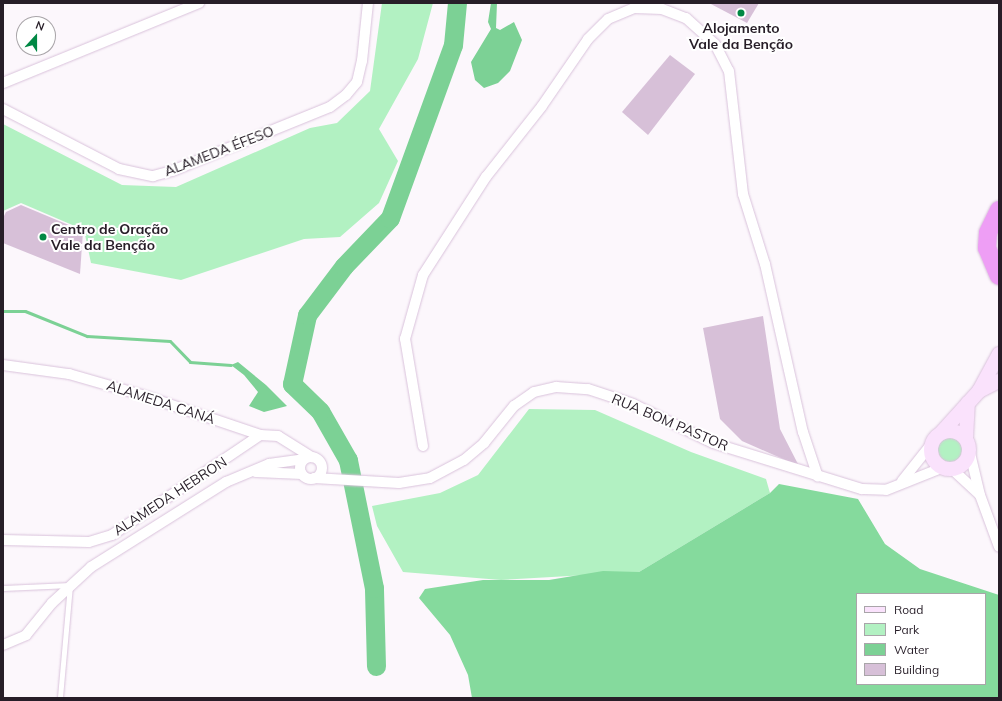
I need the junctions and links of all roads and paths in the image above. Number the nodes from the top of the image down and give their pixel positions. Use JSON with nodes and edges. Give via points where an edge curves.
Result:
{"nodes":[{"id":1,"x":199,"y":3,"type":"edge"},
{"id":2,"x":368,"y":3,"type":"edge"},
{"id":3,"x":3,"y":83,"type":"edge"},
{"id":4,"x":3,"y":109,"type":"edge"},
{"id":5,"x":999,"y":210,"type":"edge"},
{"id":6,"x":999,"y":276,"type":"edge"},
{"id":7,"x":999,"y":354,"type":"edge"},
{"id":8,"x":3,"y":365,"type":"edge"},
{"id":9,"x":999,"y":381,"type":"edge"},
{"id":10,"x":979,"y":391,"type":"junction"},
{"id":11,"x":968,"y":403,"type":"junction"},
{"id":12,"x":260,"y":435,"type":"junction"},
{"id":13,"x":938,"y":437,"type":"junction"},
{"id":14,"x":967,"y":444,"type":"junction"},
{"id":15,"x":423,"y":446,"type":"dead end"},
{"id":16,"x":312,"y":459,"type":"junction"},
{"id":17,"x":948,"y":468,"type":"junction"},
{"id":18,"x":250,"y":472,"type":"junction"},
{"id":19,"x":302,"y":474,"type":"junction"},
{"id":20,"x":818,"y":477,"type":"junction"},
{"id":21,"x":314,"y":478,"type":"junction"},
{"id":22,"x":344,"y":479,"type":"junction"},
{"id":23,"x":902,"y":481,"type":"junction"},
{"id":24,"x":980,"y":495,"type":"junction"},
{"id":25,"x":3,"y":540,"type":"edge"},
{"id":26,"x":999,"y":547,"type":"edge"},
{"id":27,"x":70,"y":585,"type":"junction"},
{"id":28,"x":3,"y":588,"type":"edge"},
{"id":29,"x":3,"y":645,"type":"edge"},
{"id":30,"x":60,"y":698,"type":"edge"}],
"edges":[{"from":1,"to":3,"type":"street"},
{"from":2,"to":4,"type":"street","name":"ALAMEDA ÉFESO","via":[[362,61],[357,82],[346,95],[330,107],[172,171],[153,176],[119,169]]},
{"from":5,"to":6,"type":"highway","via":[[988,233],[987,248]]},
{"from":7,"to":10,"type":"street","name":"RUA BOM PASTOR"},
{"from":8,"to":12,"type":"street","name":"ALAMEDA CANÁ","via":[[76,376]]},
{"from":9,"to":10,"type":"street","name":"RUA BOM PASTOR"},
{"from":10,"to":11,"type":"street","name":"RUA BOM PASTOR"},
{"from":11,"to":13,"type":"street","name":"RUA BOM PASTOR"},
{"from":11,"to":14,"type":"street"},
{"from":12,"to":16,"type":"street","name":"ALAMEDA CANÁ","via":[[289,441]]},
{"from":12,"to":25,"type":"street","name":"ALAMEDA HEBRON","via":[[112,535],[89,542],[60,544]]},
{"from":13,"to":14,"type":"street","via":[[955,431]]},
{"from":13,"to":17,"type":"street","via":[[933,457]]},
{"from":13,"to":23,"type":"street","name":"RUA BOM PASTOR"},
{"from":14,"to":17,"type":"street","via":[[965,462]]},
{"from":14,"to":24,"type":"street"},
{"from":15,"to":20,"type":"street","via":[[404,339],[423,275],[486,177],[542,106],[588,39],[608,19],[634,8],[662,9],[686,18],[715,44],[729,71],[743,194],[765,264],[803,432]]},
{"from":16,"to":18,"type":"street","via":[[278,462]]},
{"from":16,"to":19,"type":"street","via":[[300,466]]},
{"from":16,"to":21,"type":"street","via":[[322,469]]},
{"from":16,"to":22,"type":"street"},
{"from":17,"to":23,"type":"street","name":"RUA BOM PASTOR"},
{"from":17,"to":24,"type":"street"},
{"from":18,"to":19,"type":"street"},
{"from":18,"to":27,"type":"street","via":[[226,482]]},
{"from":19,"to":21,"type":"street"},
{"from":20,"to":22,"type":"street","name":"RUA BOM PASTOR","via":[[713,442],[626,402],[588,389],[556,387],[534,392],[514,406],[484,443],[464,460],[430,478],[399,483]]},
{"from":20,"to":23,"type":"street","name":"RUA BOM PASTOR","via":[[874,490],[886,490]]},
{"from":21,"to":22,"type":"street"},
{"from":24,"to":26,"type":"street"},
{"from":27,"to":28,"type":"lane"},
{"from":27,"to":29,"type":"street","via":[[26,635]]},
{"from":27,"to":30,"type":"lane"}]}
